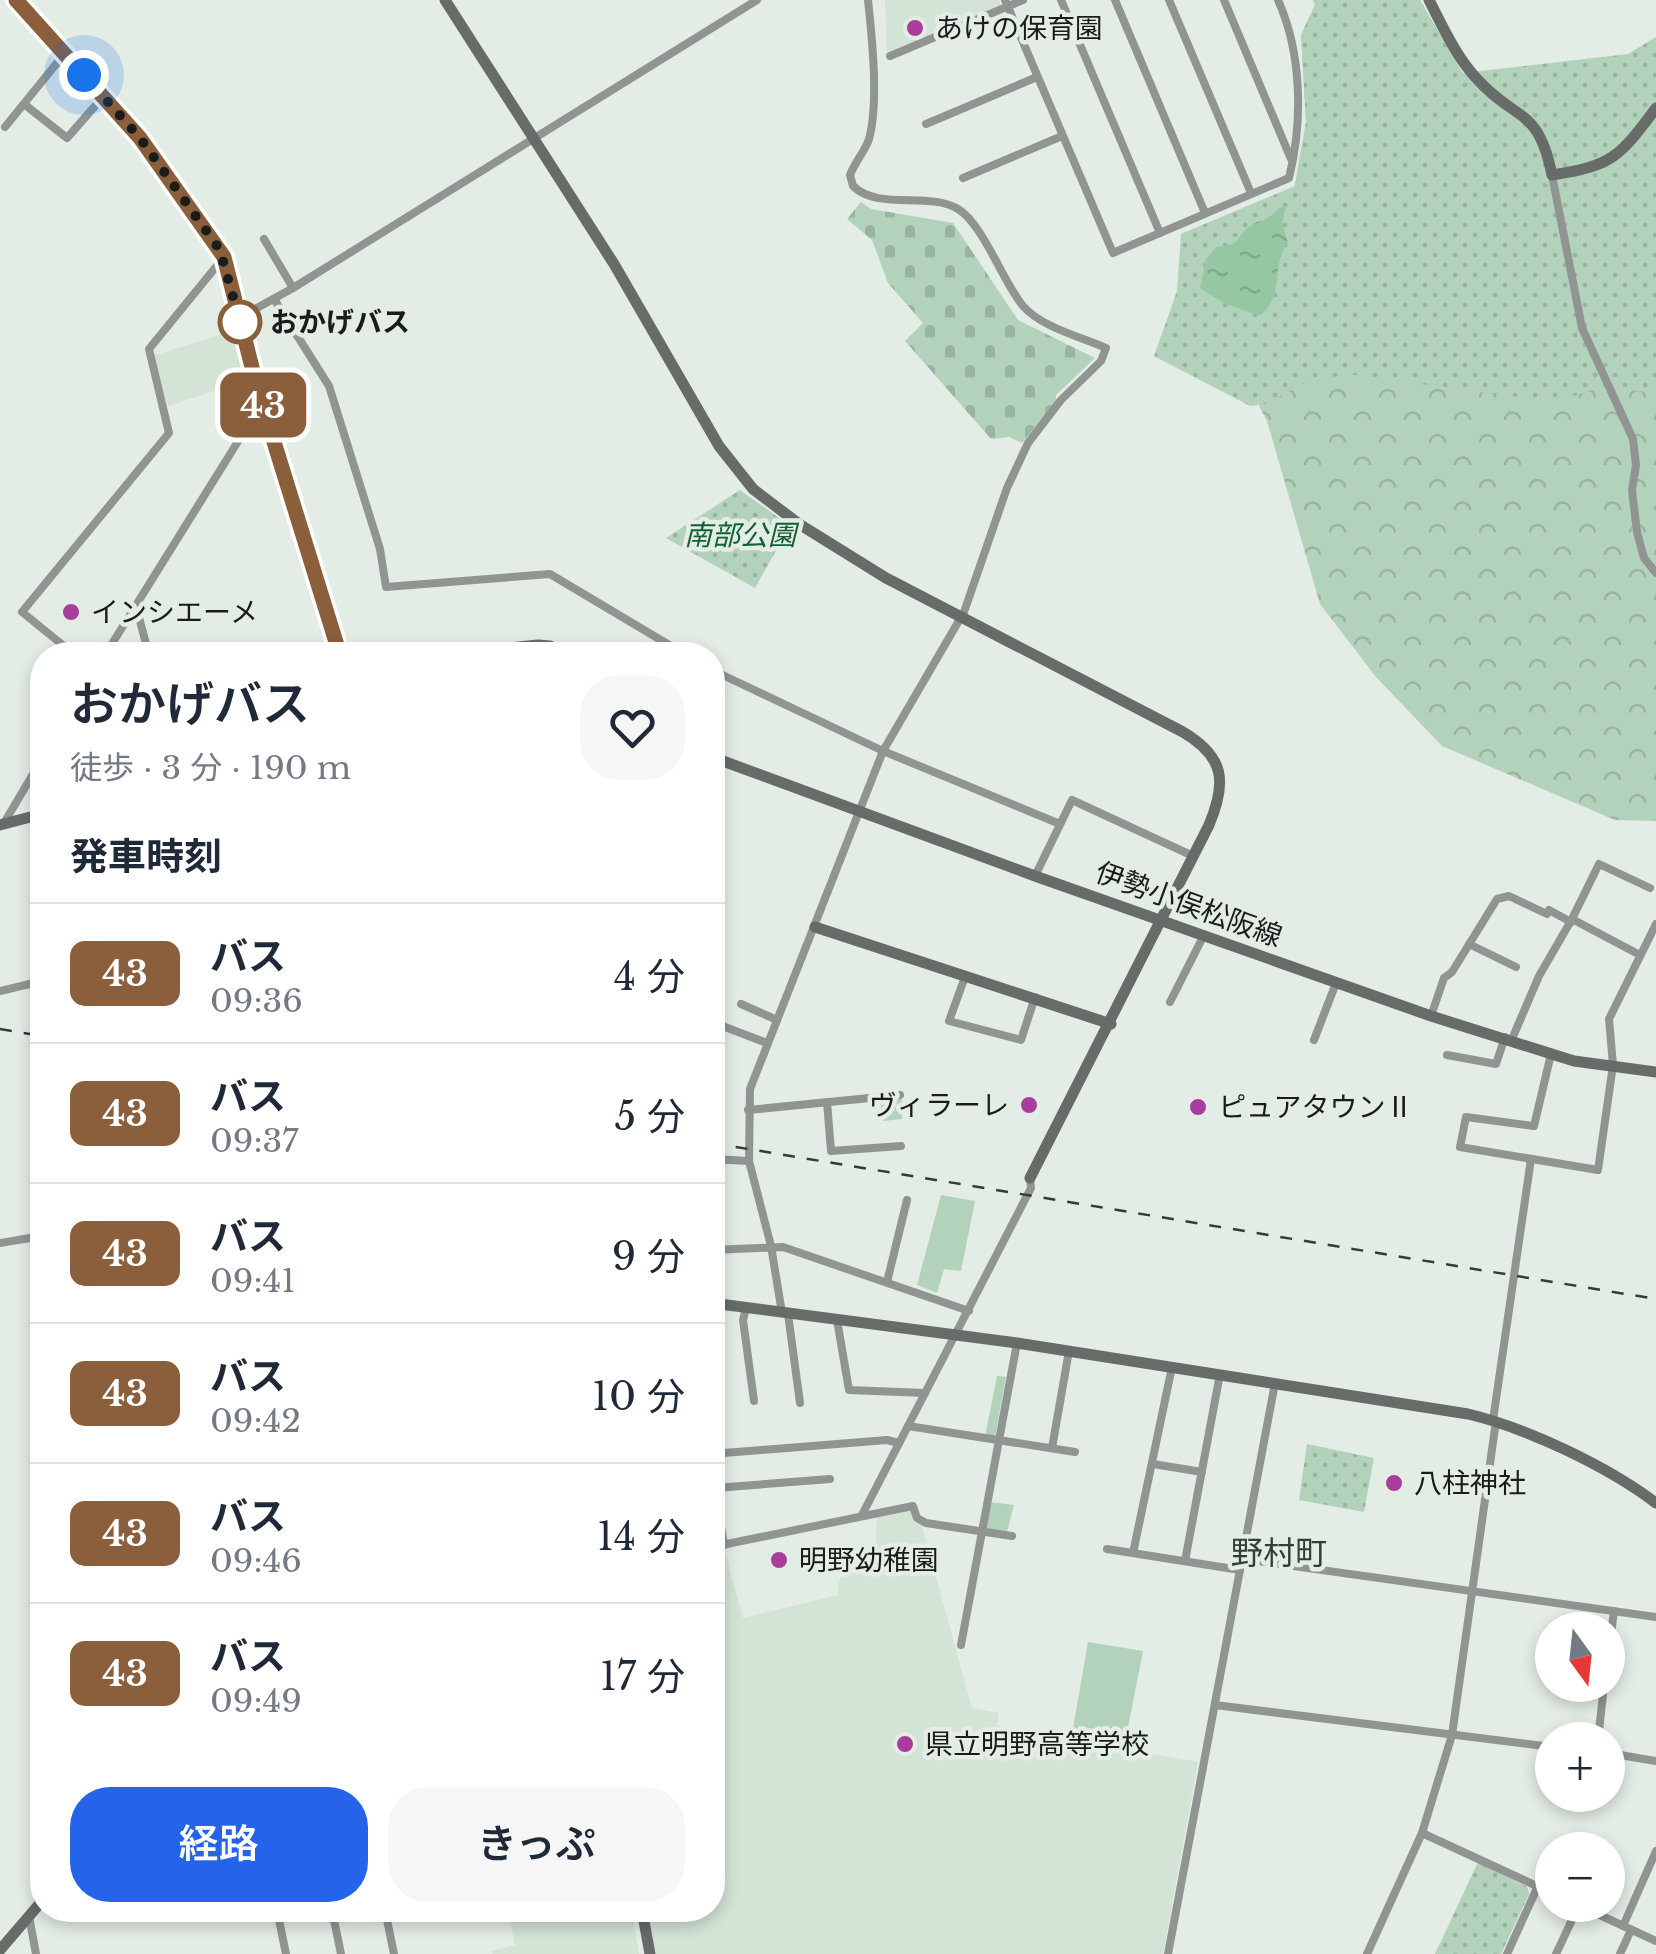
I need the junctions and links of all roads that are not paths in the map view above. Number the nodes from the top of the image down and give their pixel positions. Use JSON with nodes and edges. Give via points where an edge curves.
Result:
{"nodes":[{"id":1,"x":16,"y":0,"type":"edge"},
{"id":2,"x":445,"y":0,"type":"edge"},
{"id":3,"x":757,"y":0,"type":"edge"},
{"id":4,"x":868,"y":0,"type":"edge"},
{"id":5,"x":1024,"y":0,"type":"edge"},
{"id":6,"x":1061,"y":0,"type":"edge"},
{"id":7,"x":1115,"y":0,"type":"edge"},
{"id":8,"x":1170,"y":0,"type":"edge"},
{"id":9,"x":1224,"y":0,"type":"edge"},
{"id":10,"x":1278,"y":0,"type":"edge"},
{"id":11,"x":1429,"y":0,"type":"edge"},
{"id":12,"x":1006,"y":3,"type":"edge"},
{"id":13,"x":65,"y":53,"type":"junction"},
{"id":14,"x":890,"y":56,"type":"dead end"},
{"id":15,"x":1037,"y":76,"type":"junction"},
{"id":16,"x":103,"y":97,"type":"junction"},
{"id":17,"x":24,"y":104,"type":"junction"},
{"id":18,"x":1656,"y":108,"type":"edge"},
{"id":19,"x":926,"y":124,"type":"dead end"},
{"id":20,"x":5,"y":128,"type":"dead end"},
{"id":21,"x":1062,"y":136,"type":"junction"},
{"id":22,"x":535,"y":138,"type":"junction"},
{"id":23,"x":1293,"y":163,"type":"junction"},
{"id":24,"x":1552,"y":175,"type":"junction"},
{"id":25,"x":963,"y":178,"type":"dead end"},
{"id":26,"x":1251,"y":194,"type":"junction"},
{"id":27,"x":1205,"y":213,"type":"junction"},
{"id":28,"x":1160,"y":233,"type":"junction"},
{"id":29,"x":264,"y":238,"type":"dead end"},
{"id":30,"x":224,"y":257,"type":"junction"},
{"id":31,"x":294,"y":288,"type":"junction"},
{"id":32,"x":274,"y":299,"type":"junction"},
{"id":33,"x":239,"y":318,"type":"junction"},
{"id":34,"x":264,"y":410,"type":"junction"},
{"id":35,"x":1656,"y":573,"type":"edge"},
{"id":36,"x":136,"y":606,"type":"junction"},
{"id":37,"x":960,"y":619,"type":"junction"},
{"id":38,"x":60,"y":642,"type":"edge"},
{"id":39,"x":113,"y":642,"type":"edge"},
{"id":40,"x":146,"y":642,"type":"edge"},
{"id":41,"x":336,"y":642,"type":"edge"},
{"id":42,"x":664,"y":642,"type":"edge"},
{"id":43,"x":725,"y":679,"type":"edge"},
{"id":44,"x":883,"y":750,"type":"junction"},
{"id":45,"x":725,"y":762,"type":"edge"},
{"id":46,"x":30,"y":778,"type":"edge"},
{"id":47,"x":860,"y":811,"type":"junction"},
{"id":48,"x":30,"y":818,"type":"edge"},
{"id":49,"x":1060,"y":824,"type":"junction"},
{"id":50,"x":1,"y":826,"type":"edge"},
{"id":51,"x":1193,"y":856,"type":"junction"},
{"id":52,"x":1035,"y":876,"type":"junction"},
{"id":53,"x":1650,"y":888,"type":"dead end"},
{"id":54,"x":1162,"y":920,"type":"junction"},
{"id":55,"x":1571,"y":920,"type":"junction"},
{"id":56,"x":1656,"y":924,"type":"edge"},
{"id":57,"x":815,"y":927,"type":"junction"},
{"id":58,"x":1204,"y":934,"type":"junction"},
{"id":59,"x":1469,"y":944,"type":"junction"},
{"id":60,"x":1640,"y":955,"type":"junction"},
{"id":61,"x":1516,"y":968,"type":"dead end"},
{"id":62,"x":964,"y":978,"type":"junction"},
{"id":63,"x":1336,"y":983,"type":"junction"},
{"id":64,"x":30,"y":984,"type":"edge"},
{"id":65,"x":0,"y":992,"type":"edge"},
{"id":66,"x":1034,"y":998,"type":"junction"},
{"id":67,"x":1170,"y":1002,"type":"dead end"},
{"id":68,"x":741,"y":1004,"type":"dead end"},
{"id":69,"x":1430,"y":1016,"type":"junction"},
{"id":70,"x":776,"y":1020,"type":"junction"},
{"id":71,"x":1111,"y":1024,"type":"junction"},
{"id":72,"x":725,"y":1027,"type":"edge"},
{"id":73,"x":1509,"y":1038,"type":"junction"},
{"id":74,"x":1314,"y":1040,"type":"dead end"},
{"id":75,"x":767,"y":1044,"type":"junction"},
{"id":76,"x":1551,"y":1054,"type":"junction"},
{"id":77,"x":1447,"y":1055,"type":"dead end"},
{"id":78,"x":1612,"y":1064,"type":"junction"},
{"id":79,"x":1656,"y":1072,"type":"edge"},
{"id":80,"x":900,"y":1095,"type":"dead end"},
{"id":81,"x":826,"y":1102,"type":"junction"},
{"id":82,"x":748,"y":1110,"type":"junction"},
{"id":83,"x":901,"y":1146,"type":"dead end"},
{"id":84,"x":1532,"y":1159,"type":"junction"},
{"id":85,"x":725,"y":1160,"type":"edge"},
{"id":86,"x":749,"y":1161,"type":"junction"},
{"id":87,"x":1030,"y":1178,"type":"joint"},
{"id":88,"x":907,"y":1200,"type":"dead end"},
{"id":89,"x":30,"y":1238,"type":"edge"},
{"id":90,"x":0,"y":1243,"type":"edge"},
{"id":91,"x":771,"y":1246,"type":"junction"},
{"id":92,"x":725,"y":1249,"type":"edge"},
{"id":93,"x":887,"y":1282,"type":"junction"},
{"id":94,"x":725,"y":1306,"type":"edge"},
{"id":95,"x":746,"y":1308,"type":"junction"},
{"id":96,"x":968,"y":1311,"type":"junction"},
{"id":97,"x":785,"y":1313,"type":"junction"},
{"id":98,"x":838,"y":1320,"type":"junction"},
{"id":99,"x":955,"y":1336,"type":"junction"},
{"id":100,"x":1017,"y":1343,"type":"junction"},
{"id":101,"x":1070,"y":1351,"type":"junction"},
{"id":102,"x":1172,"y":1366,"type":"junction"},
{"id":103,"x":1220,"y":1374,"type":"junction"},
{"id":104,"x":1275,"y":1383,"type":"junction"},
{"id":105,"x":925,"y":1394,"type":"junction"},
{"id":106,"x":754,"y":1402,"type":"dead end"},
{"id":107,"x":800,"y":1404,"type":"dead end"},
{"id":108,"x":1495,"y":1421,"type":"junction"},
{"id":109,"x":908,"y":1426,"type":"junction"},
{"id":110,"x":998,"y":1440,"type":"junction"},
{"id":111,"x":899,"y":1443,"type":"junction"},
{"id":112,"x":1052,"y":1448,"type":"junction"},
{"id":113,"x":1074,"y":1452,"type":"dead end"},
{"id":114,"x":725,"y":1453,"type":"edge"},
{"id":115,"x":1153,"y":1464,"type":"junction"},
{"id":116,"x":1202,"y":1472,"type":"junction"},
{"id":117,"x":830,"y":1479,"type":"dead end"},
{"id":118,"x":725,"y":1487,"type":"edge"},
{"id":119,"x":1654,"y":1497,"type":"edge"},
{"id":120,"x":862,"y":1516,"type":"junction"},
{"id":121,"x":981,"y":1532,"type":"junction"},
{"id":122,"x":1012,"y":1536,"type":"dead end"},
{"id":123,"x":725,"y":1544,"type":"edge"},
{"id":124,"x":1107,"y":1549,"type":"dead end"},
{"id":125,"x":1134,"y":1553,"type":"junction"},
{"id":126,"x":1242,"y":1559,"type":"junction"},
{"id":127,"x":1185,"y":1562,"type":"junction"},
{"id":128,"x":1240,"y":1570,"type":"junction"},
{"id":129,"x":1471,"y":1591,"type":"junction"},
{"id":130,"x":1614,"y":1611,"type":"joint"},
{"id":131,"x":1656,"y":1617,"type":"edge"},
{"id":132,"x":961,"y":1646,"type":"dead end"},
{"id":133,"x":1215,"y":1705,"type":"junction"},
{"id":134,"x":1452,"y":1736,"type":"junction"},
{"id":135,"x":1535,"y":1745,"type":"edge"},
{"id":136,"x":1625,"y":1756,"type":"edge"},
{"id":137,"x":1656,"y":1761,"type":"edge"},
{"id":138,"x":1422,"y":1833,"type":"junction"},
{"id":139,"x":1656,"y":1851,"type":"edge"},
{"id":140,"x":1535,"y":1885,"type":"edge"},
{"id":141,"x":1535,"y":1893,"type":"edge"},
{"id":142,"x":29,"y":1916,"type":"joint"},
{"id":143,"x":30,"y":1921,"type":"edge"},
{"id":144,"x":30,"y":1922,"type":"edge"},
{"id":145,"x":279,"y":1922,"type":"edge"},
{"id":146,"x":334,"y":1922,"type":"edge"},
{"id":147,"x":387,"y":1922,"type":"edge"},
{"id":148,"x":644,"y":1922,"type":"edge"},
{"id":149,"x":1570,"y":1922,"type":"edge"},
{"id":150,"x":1614,"y":1922,"type":"edge"},
{"id":151,"x":1627,"y":1928,"type":"junction"},
{"id":152,"x":1656,"y":1941,"type":"edge"},
{"id":153,"x":0,"y":1950,"type":"edge"},
{"id":154,"x":36,"y":1954,"type":"edge"},
{"id":155,"x":286,"y":1954,"type":"edge"},
{"id":156,"x":341,"y":1954,"type":"edge"},
{"id":157,"x":394,"y":1954,"type":"edge"},
{"id":158,"x":650,"y":1954,"type":"edge"},
{"id":159,"x":1168,"y":1954,"type":"edge"},
{"id":160,"x":1366,"y":1954,"type":"edge"},
{"id":161,"x":1507,"y":1954,"type":"edge"},
{"id":162,"x":1556,"y":1954,"type":"edge"},
{"id":163,"x":1620,"y":1954,"type":"edge"}],
"edges":[{"from":1,"to":13,"type":"street"},
{"from":2,"to":22,"type":"street"},
{"from":3,"to":22,"type":"street"},
{"from":4,"to":37,"type":"street","via":[[871,118],[869,138],[850,175],[853,186],[873,196],[956,207],[1023,306],[1106,348],[1028,443]]},
{"from":5,"to":12,"type":"street"},
{"from":6,"to":28,"type":"street"},
{"from":7,"to":27,"type":"street"},
{"from":8,"to":26,"type":"street"},
{"from":9,"to":23,"type":"street"},
{"from":10,"to":23,"type":"street","via":[[1291,32],[1298,91]]},
{"from":11,"to":24,"type":"street","via":[[1474,76],[1533,124]]},
{"from":12,"to":14,"type":"street"},
{"from":12,"to":15,"type":"street"},
{"from":13,"to":16,"type":"street"},
{"from":13,"to":17,"type":"street"},
{"from":15,"to":19,"type":"street"},
{"from":15,"to":21,"type":"street"},
{"from":16,"to":17,"type":"street","via":[[67,138]]},
{"from":16,"to":30,"type":"street"},
{"from":17,"to":20,"type":"street"},
{"from":18,"to":24,"type":"street","via":[[1609,161]]},
{"from":21,"to":25,"type":"street"},
{"from":21,"to":28,"type":"street","via":[[1112,253]]},
{"from":22,"to":31,"type":"street"},
{"from":22,"to":37,"type":"street","via":[[718,446],[746,482],[826,542]]},
{"from":23,"to":26,"type":"street","via":[[1289,178]]},
{"from":24,"to":35,"type":"street","via":[[1582,328],[1633,440],[1637,532]]},
{"from":26,"to":27,"type":"street"},
{"from":27,"to":28,"type":"street"},
{"from":29,"to":31,"type":"street"},
{"from":30,"to":33,"type":"street"},
{"from":30,"to":38,"type":"street","via":[[148,349],[170,434],[22,612]]},
{"from":31,"to":32,"type":"street"},
{"from":32,"to":33,"type":"street"},
{"from":32,"to":42,"type":"street","via":[[329,386],[386,587],[550,574]]},
{"from":33,"to":34,"type":"street"},
{"from":34,"to":36,"type":"street"},
{"from":34,"to":41,"type":"street"},
{"from":36,"to":39,"type":"street"},
{"from":36,"to":40,"type":"street"},
{"from":37,"to":44,"type":"street"},
{"from":37,"to":51,"type":"street","via":[[1202,746],[1219,769],[1221,786]]},
{"from":43,"to":44,"type":"street"},
{"from":44,"to":47,"type":"street"},
{"from":44,"to":49,"type":"street"},
{"from":45,"to":47,"type":"street","name":"伊勢小俣松阪線"},
{"from":46,"to":50,"type":"street"},
{"from":47,"to":52,"type":"street","name":"伊勢小俣松阪線"},
{"from":47,"to":57,"type":"street"},
{"from":48,"to":50,"type":"street"},
{"from":49,"to":51,"type":"street","via":[[1072,800]]},
{"from":49,"to":52,"type":"street"},
{"from":51,"to":54,"type":"street"},
{"from":52,"to":54,"type":"street","name":"伊勢小俣松阪線"},
{"from":53,"to":55,"type":"street","via":[[1599,864]]},
{"from":54,"to":58,"type":"street","name":"伊勢小俣松阪線"},
{"from":54,"to":71,"type":"street"},
{"from":55,"to":59,"type":"street","via":[[1508,896],[1498,899]]},
{"from":55,"to":60,"type":"street"},
{"from":55,"to":73,"type":"street"},
{"from":56,"to":60,"type":"street"},
{"from":57,"to":62,"type":"street"},
{"from":57,"to":70,"type":"street"},
{"from":58,"to":63,"type":"street","name":"伊勢小俣松阪線"},
{"from":58,"to":67,"type":"street"},
{"from":59,"to":61,"type":"street"},
{"from":59,"to":69,"type":"street","via":[[1444,978]]},
{"from":60,"to":78,"type":"street","via":[[1610,1020]]},
{"from":62,"to":66,"type":"street"},
{"from":62,"to":66,"type":"street","via":[[949,1021],[1021,1040]]},
{"from":63,"to":69,"type":"street","name":"伊勢小俣松阪線"},
{"from":63,"to":74,"type":"street"},
{"from":64,"to":65,"type":"street"},
{"from":66,"to":71,"type":"street"},
{"from":68,"to":70,"type":"street"},
{"from":69,"to":73,"type":"street","name":"伊勢小俣松阪線"},
{"from":70,"to":75,"type":"street"},
{"from":71,"to":87,"type":"street"},
{"from":72,"to":75,"type":"street"},
{"from":73,"to":76,"type":"street","name":"伊勢小俣松阪線"},
{"from":73,"to":77,"type":"street","via":[[1496,1064]]},
{"from":75,"to":82,"type":"street"},
{"from":76,"to":78,"type":"street","name":"伊勢小俣松阪線"},
{"from":76,"to":84,"type":"street","via":[[1534,1126],[1466,1117],[1460,1147]]},
{"from":78,"to":79,"type":"street","name":"伊勢小俣松阪線"},
{"from":78,"to":84,"type":"street","via":[[1598,1170]]},
{"from":80,"to":81,"type":"street"},
{"from":81,"to":82,"type":"street"},
{"from":81,"to":83,"type":"street","via":[[831,1151]]},
{"from":82,"to":86,"type":"street"},
{"from":84,"to":108,"type":"street"},
{"from":85,"to":86,"type":"street"},
{"from":86,"to":91,"type":"street"},
{"from":87,"to":96,"type":"street","via":[[1031,1188]]},
{"from":88,"to":93,"type":"street"},
{"from":89,"to":90,"type":"street"},
{"from":91,"to":92,"type":"street"},
{"from":91,"to":93,"type":"street"},
{"from":91,"to":97,"type":"street"},
{"from":93,"to":96,"type":"street"},
{"from":94,"to":95,"type":"street"},
{"from":95,"to":97,"type":"street"},
{"from":95,"to":106,"type":"street","via":[[742,1320]]},
{"from":96,"to":99,"type":"street"},
{"from":97,"to":98,"type":"street"},
{"from":97,"to":107,"type":"street"},
{"from":98,"to":99,"type":"street"},
{"from":98,"to":105,"type":"street","via":[[849,1390]]},
{"from":99,"to":100,"type":"street"},
{"from":99,"to":105,"type":"street"},
{"from":100,"to":101,"type":"street"},
{"from":100,"to":110,"type":"street"},
{"from":101,"to":102,"type":"street"},
{"from":101,"to":112,"type":"street"},
{"from":102,"to":103,"type":"street"},
{"from":102,"to":115,"type":"street"},
{"from":103,"to":104,"type":"street"},
{"from":103,"to":116,"type":"street"},
{"from":104,"to":108,"type":"street"},
{"from":104,"to":126,"type":"street"},
{"from":105,"to":109,"type":"street"},
{"from":108,"to":119,"type":"street"},
{"from":108,"to":129,"type":"street"},
{"from":109,"to":110,"type":"street"},
{"from":109,"to":111,"type":"street"},
{"from":110,"to":112,"type":"street"},
{"from":110,"to":121,"type":"street"},
{"from":111,"to":114,"type":"street"},
{"from":111,"to":120,"type":"street"},
{"from":112,"to":113,"type":"street"},
{"from":115,"to":116,"type":"street"},
{"from":115,"to":125,"type":"street"},
{"from":116,"to":127,"type":"street"},
{"from":117,"to":118,"type":"street"},
{"from":120,"to":121,"type":"street","via":[[913,1506],[926,1523]]},
{"from":120,"to":123,"type":"street"},
{"from":121,"to":122,"type":"street"},
{"from":121,"to":132,"type":"street"},
{"from":124,"to":125,"type":"street"},
{"from":125,"to":127,"type":"street"},
{"from":126,"to":128,"type":"street"},
{"from":126,"to":129,"type":"street"},
{"from":127,"to":128,"type":"street"},
{"from":128,"to":133,"type":"street"},
{"from":129,"to":130,"type":"street"},
{"from":129,"to":134,"type":"street"},
{"from":130,"to":131,"type":"street"},
{"from":133,"to":134,"type":"street"},
{"from":133,"to":159,"type":"street"},
{"from":134,"to":135,"type":"street"},
{"from":134,"to":138,"type":"street"},
{"from":136,"to":137,"type":"street"},
{"from":138,"to":140,"type":"street"},
{"from":138,"to":160,"type":"street"},
{"from":139,"to":151,"type":"street"},
{"from":141,"to":161,"type":"street"},
{"from":142,"to":143,"type":"street"},
{"from":142,"to":153,"type":"street"},
{"from":144,"to":154,"type":"street"},
{"from":145,"to":155,"type":"street"},
{"from":146,"to":156,"type":"street"},
{"from":147,"to":157,"type":"street"},
{"from":148,"to":158,"type":"street"},
{"from":149,"to":162,"type":"street"},
{"from":150,"to":151,"type":"street"},
{"from":151,"to":152,"type":"street"},
{"from":151,"to":163,"type":"street"}]}
